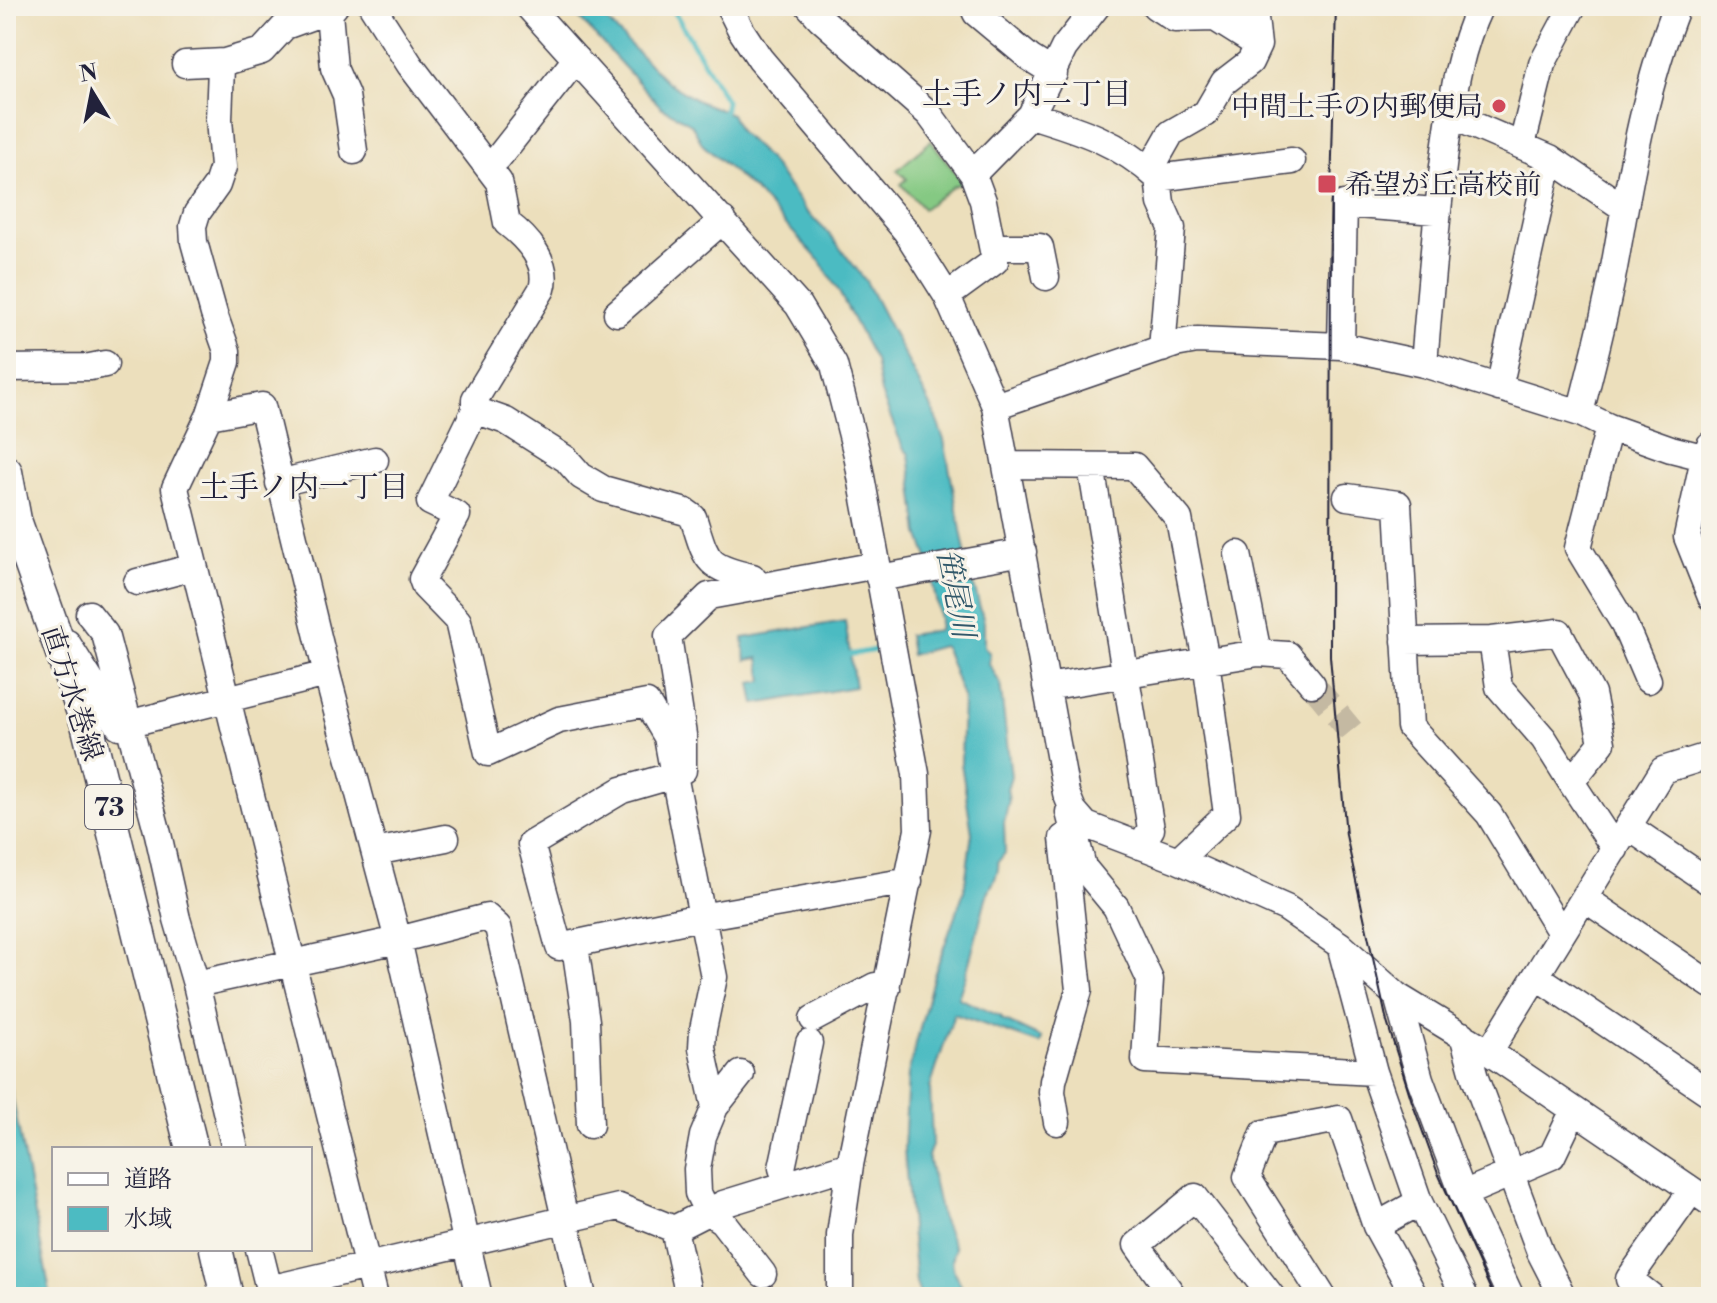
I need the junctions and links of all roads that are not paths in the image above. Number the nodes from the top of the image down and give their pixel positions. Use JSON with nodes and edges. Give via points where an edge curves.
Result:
{"nodes":[{"id":1,"x":372,"y":6,"type":"edge"},
{"id":2,"x":528,"y":6,"type":"edge"},
{"id":3,"x":729,"y":6,"type":"edge"},
{"id":4,"x":809,"y":6,"type":"edge"},
{"id":5,"x":973,"y":6,"type":"edge"},
{"id":6,"x":1097,"y":6,"type":"edge"},
{"id":7,"x":1155,"y":6,"type":"edge"},
{"id":8,"x":1251,"y":6,"type":"edge"},
{"id":9,"x":1480,"y":6,"type":"edge"},
{"id":10,"x":1573,"y":6,"type":"edge"},
{"id":11,"x":1677,"y":6,"type":"edge"},
{"id":12,"x":332,"y":9,"type":"edge"},
{"id":13,"x":1258,"y":45,"type":"junction"},
{"id":14,"x":576,"y":59,"type":"junction"},
{"id":15,"x":225,"y":62,"type":"junction"},
{"id":16,"x":185,"y":64,"type":"dead end"},
{"id":17,"x":1054,"y":73,"type":"junction"},
{"id":18,"x":1031,"y":115,"type":"junction"},
{"id":19,"x":1450,"y":115,"type":"junction"},
{"id":20,"x":1522,"y":145,"type":"junction"},
{"id":21,"x":354,"y":151,"type":"dead end"},
{"id":22,"x":1550,"y":158,"type":"junction"},
{"id":23,"x":1292,"y":161,"type":"dead end"},
{"id":24,"x":487,"y":166,"type":"junction"},
{"id":25,"x":973,"y":174,"type":"junction"},
{"id":26,"x":1154,"y":174,"type":"junction"},
{"id":27,"x":1624,"y":208,"type":"junction"},
{"id":28,"x":1436,"y":211,"type":"junction"},
{"id":29,"x":723,"y":220,"type":"junction"},
{"id":30,"x":993,"y":247,"type":"junction"},
{"id":31,"x":1046,"y":277,"type":"dead end"},
{"id":32,"x":947,"y":296,"type":"junction"},
{"id":33,"x":617,"y":313,"type":"dead end"},
{"id":34,"x":1341,"y":346,"type":"junction"},
{"id":35,"x":1162,"y":349,"type":"junction"},
{"id":36,"x":105,"y":364,"type":"dead end"},
{"id":37,"x":1424,"y":364,"type":"junction"},
{"id":38,"x":6,"y":368,"type":"edge"},
{"id":39,"x":1499,"y":388,"type":"junction"},
{"id":40,"x":995,"y":406,"type":"junction"},
{"id":41,"x":475,"y":410,"type":"junction"},
{"id":42,"x":1580,"y":413,"type":"junction"},
{"id":43,"x":209,"y":416,"type":"junction"},
{"id":44,"x":1609,"y":427,"type":"junction"},
{"id":45,"x":1709,"y":453,"type":"edge"},
{"id":46,"x":375,"y":460,"type":"dead end"},
{"id":47,"x":1007,"y":465,"type":"junction"},
{"id":48,"x":1091,"y":466,"type":"junction"},
{"id":49,"x":6,"y":472,"type":"edge"},
{"id":50,"x":279,"y":483,"type":"junction"},
{"id":51,"x":1347,"y":497,"type":"dead end"},
{"id":52,"x":1018,"y":554,"type":"junction"},
{"id":53,"x":1238,"y":554,"type":"dead end"},
{"id":54,"x":194,"y":567,"type":"junction"},
{"id":55,"x":1705,"y":570,"type":"edge"},
{"id":56,"x":885,"y":573,"type":"junction"},
{"id":57,"x":137,"y":582,"type":"dead end"},
{"id":58,"x":759,"y":587,"type":"junction"},
{"id":59,"x":1711,"y":597,"type":"edge"},
{"id":60,"x":44,"y":606,"type":"junction"},
{"id":61,"x":89,"y":614,"type":"dead end"},
{"id":62,"x":1492,"y":640,"type":"junction"},
{"id":63,"x":1405,"y":641,"type":"junction"},
{"id":64,"x":1258,"y":653,"type":"junction"},
{"id":65,"x":1206,"y":661,"type":"junction"},
{"id":66,"x":327,"y":674,"type":"junction"},
{"id":67,"x":1125,"y":674,"type":"junction"},
{"id":68,"x":1648,"y":680,"type":"dead end"},
{"id":69,"x":1312,"y":684,"type":"tunnel mouth"},
{"id":70,"x":1046,"y":687,"type":"junction"},
{"id":71,"x":228,"y":699,"type":"junction"},
{"id":72,"x":129,"y":724,"type":"junction"},
{"id":73,"x":1706,"y":762,"type":"edge"},
{"id":74,"x":674,"y":775,"type":"junction"},
{"id":75,"x":1571,"y":782,"type":"junction"},
{"id":76,"x":1067,"y":803,"type":"junction"},
{"id":77,"x":446,"y":838,"type":"dead end"},
{"id":78,"x":1623,"y":838,"type":"junction"},
{"id":79,"x":1140,"y":846,"type":"junction"},
{"id":80,"x":375,"y":852,"type":"junction"},
{"id":81,"x":1178,"y":860,"type":"junction"},
{"id":82,"x":909,"y":881,"type":"junction"},
{"id":83,"x":1711,"y":883,"type":"edge"},
{"id":84,"x":1584,"y":898,"type":"junction"},
{"id":85,"x":700,"y":917,"type":"junction"},
{"id":86,"x":1561,"y":933,"type":"junction"},
{"id":87,"x":398,"y":940,"type":"junction"},
{"id":88,"x":1340,"y":945,"type":"junction"},
{"id":89,"x":575,"y":946,"type":"junction"},
{"id":90,"x":294,"y":961,"type":"junction"},
{"id":91,"x":1536,"y":976,"type":"junction"},
{"id":92,"x":196,"y":984,"type":"junction"},
{"id":93,"x":1711,"y":985,"type":"edge"},
{"id":94,"x":887,"y":988,"type":"junction"},
{"id":95,"x":1397,"y":996,"type":"junction"},
{"id":96,"x":1463,"y":1035,"type":"junction"},
{"id":97,"x":1489,"y":1052,"type":"junction"},
{"id":98,"x":1374,"y":1072,"type":"junction"},
{"id":99,"x":741,"y":1074,"type":"dead end"},
{"id":100,"x":1711,"y":1094,"type":"edge"},
{"id":101,"x":715,"y":1107,"type":"junction"},
{"id":102,"x":1573,"y":1112,"type":"junction"},
{"id":103,"x":1057,"y":1122,"type":"dead end"},
{"id":104,"x":590,"y":1125,"type":"dead end"},
{"id":105,"x":192,"y":1147,"type":"edge"},
{"id":106,"x":235,"y":1147,"type":"edge"},
{"id":107,"x":850,"y":1165,"type":"junction"},
{"id":108,"x":1512,"y":1172,"type":"junction"},
{"id":109,"x":787,"y":1183,"type":"junction"},
{"id":110,"x":1463,"y":1194,"type":"junction"},
{"id":111,"x":1704,"y":1195,"type":"edge"},
{"id":112,"x":1419,"y":1202,"type":"junction"},
{"id":113,"x":707,"y":1211,"type":"junction"},
{"id":114,"x":564,"y":1219,"type":"junction"},
{"id":115,"x":1376,"y":1226,"type":"junction"},
{"id":116,"x":674,"y":1229,"type":"junction"},
{"id":117,"x":467,"y":1243,"type":"junction"},
{"id":118,"x":216,"y":1251,"type":"edge"},
{"id":119,"x":260,"y":1251,"type":"edge"},
{"id":120,"x":368,"y":1265,"type":"junction"},
{"id":121,"x":763,"y":1274,"type":"dead end"},
{"id":122,"x":270,"y":1293,"type":"edge"},
{"id":123,"x":227,"y":1297,"type":"edge"},
{"id":124,"x":375,"y":1297,"type":"edge"},
{"id":125,"x":479,"y":1297,"type":"edge"},
{"id":126,"x":583,"y":1297,"type":"edge"},
{"id":127,"x":689,"y":1297,"type":"edge"},
{"id":128,"x":840,"y":1297,"type":"edge"},
{"id":129,"x":1174,"y":1297,"type":"edge"},
{"id":130,"x":1272,"y":1297,"type":"edge"},
{"id":131,"x":1323,"y":1297,"type":"edge"},
{"id":132,"x":1415,"y":1297,"type":"edge"},
{"id":133,"x":1465,"y":1297,"type":"edge"},
{"id":134,"x":1511,"y":1297,"type":"edge"},
{"id":135,"x":1563,"y":1297,"type":"edge"},
{"id":136,"x":1652,"y":1297,"type":"edge"}],
"edges":[{"from":1,"to":24,"type":"street"},
{"from":2,"to":14,"type":"street"},
{"from":3,"to":32,"type":"street","via":[[760,59],[906,231]]},
{"from":4,"to":25,"type":"street","via":[[929,114]]},
{"from":5,"to":17,"type":"street"},
{"from":6,"to":17,"type":"street","via":[[1064,48]]},
{"from":7,"to":13,"type":"street","via":[[1175,19],[1215,18]]},
{"from":8,"to":13,"type":"street"},
{"from":9,"to":19,"type":"street","via":[[1467,32]]},
{"from":10,"to":20,"type":"street","via":[[1542,64]]},
{"from":11,"to":27,"type":"street","via":[[1660,50]]},
{"from":12,"to":15,"type":"street","via":[[285,26],[262,51]]},
{"from":12,"to":21,"type":"street","via":[[334,68],[346,95]]},
{"from":13,"to":26,"type":"street","via":[[1250,62],[1224,82],[1206,113],[1171,133]]},
{"from":14,"to":24,"type":"street"},
{"from":14,"to":29,"type":"street"},
{"from":15,"to":16,"type":"street"},
{"from":15,"to":43,"type":"street","via":[[219,119],[223,167],[193,226],[227,351]]},
{"from":17,"to":18,"type":"street"},
{"from":18,"to":25,"type":"street"},
{"from":18,"to":26,"type":"street","via":[[1091,133]]},
{"from":19,"to":20,"type":"street"},
{"from":19,"to":28,"type":"street"},
{"from":20,"to":22,"type":"street"},
{"from":22,"to":27,"type":"street"},
{"from":22,"to":39,"type":"street"},
{"from":23,"to":26,"type":"street"},
{"from":24,"to":41,"type":"street","via":[[499,182],[507,223],[542,262],[546,277],[475,399]]},
{"from":25,"to":30,"type":"street"},
{"from":26,"to":35,"type":"street","via":[[1172,228]]},
{"from":27,"to":42,"type":"street"},
{"from":28,"to":34,"type":"street","via":[[1344,204]]},
{"from":28,"to":37,"type":"street"},
{"from":29,"to":33,"type":"street"},
{"from":29,"to":56,"type":"street","via":[[798,305],[834,365]]},
{"from":30,"to":31,"type":"street","via":[[1040,247]]},
{"from":30,"to":32,"type":"street","via":[[995,261]]},
{"from":32,"to":40,"type":"street"},
{"from":34,"to":35,"type":"street","via":[[1197,340]]},
{"from":34,"to":37,"type":"street"},
{"from":35,"to":40,"type":"street"},
{"from":36,"to":38,"type":"street"},
{"from":37,"to":39,"type":"street"},
{"from":39,"to":42,"type":"street"},
{"from":40,"to":47,"type":"street"},
{"from":41,"to":58,"type":"street","via":[[506,421],[603,489],[686,512],[713,564],[752,577]]},
{"from":41,"to":74,"type":"street","via":[[430,502],[457,515],[422,579],[458,621],[488,753],[559,720],[647,703],[667,737]]},
{"from":42,"to":44,"type":"street"},
{"from":43,"to":50,"type":"street","via":[[262,406]]},
{"from":43,"to":54,"type":"street","via":[[175,488]]},
{"from":44,"to":45,"type":"street"},
{"from":44,"to":68,"type":"street","via":[[1578,548],[1624,624]]},
{"from":45,"to":55,"type":"street","via":[[1687,537]]},
{"from":46,"to":50,"type":"street"},
{"from":47,"to":48,"type":"street"},
{"from":47,"to":52,"type":"street"},
{"from":48,"to":65,"type":"street","via":[[1134,466],[1179,519]]},
{"from":48,"to":67,"type":"street"},
{"from":49,"to":60,"type":"main road","name":"直方水巻線","number":"73","via":[[15,520]]},
{"from":50,"to":66,"type":"street"},
{"from":51,"to":63,"type":"street","via":[[1398,504]]},
{"from":52,"to":56,"type":"street"},
{"from":52,"to":70,"type":"street"},
{"from":53,"to":64,"type":"street"},
{"from":54,"to":57,"type":"street"},
{"from":54,"to":71,"type":"street"},
{"from":55,"to":59,"type":"street"},
{"from":56,"to":58,"type":"street"},
{"from":56,"to":82,"type":"street","via":[[916,774],[918,830]]},
{"from":58,"to":74,"type":"street","via":[[709,596],[668,636],[683,735],[683,770]]},
{"from":60,"to":72,"type":"street","via":[[119,726]]},
{"from":60,"to":105,"type":"main road","name":"直方水巻線","number":"73","via":[[87,724]]},
{"from":61,"to":72,"type":"street","via":[[105,634]]},
{"from":62,"to":63,"type":"street"},
{"from":62,"to":75,"type":"street","via":[[1499,687],[1544,739]]},
{"from":62,"to":75,"type":"street","via":[[1559,632],[1592,694],[1602,743]]},
{"from":63,"to":86,"type":"street","via":[[1410,727],[1489,814]]},
{"from":64,"to":65,"type":"street"},
{"from":64,"to":69,"type":"street","via":[[1288,655]]},
{"from":65,"to":67,"type":"street"},
{"from":65,"to":81,"type":"street","via":[[1227,814]]},
{"from":66,"to":71,"type":"street"},
{"from":66,"to":80,"type":"street"},
{"from":67,"to":70,"type":"street"},
{"from":67,"to":79,"type":"street","via":[[1151,829]]},
{"from":70,"to":76,"type":"street"},
{"from":71,"to":72,"type":"street"},
{"from":71,"to":90,"type":"street"},
{"from":72,"to":92,"type":"street"},
{"from":73,"to":78,"type":"street","via":[[1663,770]]},
{"from":74,"to":85,"type":"street"},
{"from":74,"to":89,"type":"street","via":[[622,790],[531,844],[559,947]]},
{"from":75,"to":78,"type":"street"},
{"from":76,"to":79,"type":"street","via":[[1086,825]]},
{"from":76,"to":98,"type":"street","via":[[1083,867],[1116,907],[1150,980],[1145,1060]]},
{"from":76,"to":103,"type":"street","via":[[1063,836],[1079,990],[1053,1081]]},
{"from":77,"to":80,"type":"street"},
{"from":78,"to":83,"type":"street"},
{"from":78,"to":84,"type":"street"},
{"from":79,"to":81,"type":"street"},
{"from":80,"to":87,"type":"street"},
{"from":81,"to":88,"type":"street","via":[[1286,908]]},
{"from":82,"to":85,"type":"street"},
{"from":82,"to":94,"type":"street"},
{"from":84,"to":86,"type":"street"},
{"from":84,"to":93,"type":"street"},
{"from":85,"to":89,"type":"street"},
{"from":85,"to":101,"type":"street","via":[[714,977],[702,1048]]},
{"from":86,"to":91,"type":"street"},
{"from":87,"to":90,"type":"street"},
{"from":87,"to":114,"type":"street","via":[[487,917],[498,927]]},
{"from":87,"to":117,"type":"street"},
{"from":88,"to":95,"type":"street"},
{"from":88,"to":98,"type":"street"},
{"from":89,"to":104,"type":"street","via":[[586,1021]]},
{"from":90,"to":92,"type":"street"},
{"from":90,"to":120,"type":"street"},
{"from":91,"to":97,"type":"street"},
{"from":91,"to":100,"type":"street"},
{"from":92,"to":106,"type":"street"},
{"from":94,"to":107,"type":"street"},
{"from":94,"to":109,"type":"street","via":[[875,986],[811,1031],[782,1168]]},
{"from":95,"to":96,"type":"street"},
{"from":95,"to":110,"type":"street","via":[[1420,1079]]},
{"from":96,"to":97,"type":"street"},
{"from":96,"to":108,"type":"street"},
{"from":97,"to":102,"type":"street"},
{"from":98,"to":112,"type":"street"},
{"from":99,"to":101,"type":"street"},
{"from":101,"to":113,"type":"street","via":[[697,1169],[698,1193]]},
{"from":102,"to":108,"type":"street","via":[[1552,1156]]},
{"from":102,"to":111,"type":"street"},
{"from":107,"to":109,"type":"street"},
{"from":107,"to":128,"type":"street","via":[[840,1235]]},
{"from":108,"to":110,"type":"street"},
{"from":108,"to":135,"type":"street","via":[[1540,1252]]},
{"from":109,"to":113,"type":"street"},
{"from":110,"to":134,"type":"street"},
{"from":111,"to":136,"type":"street","via":[[1629,1279]]},
{"from":112,"to":115,"type":"street"},
{"from":112,"to":133,"type":"street"},
{"from":113,"to":116,"type":"street"},
{"from":113,"to":121,"type":"street","via":[[722,1221]]},
{"from":114,"to":116,"type":"street","via":[[619,1207]]},
{"from":114,"to":117,"type":"street"},
{"from":114,"to":126,"type":"street"},
{"from":115,"to":131,"type":"street","via":[[1339,1119],[1264,1133],[1247,1177]]},
{"from":115,"to":132,"type":"street"},
{"from":116,"to":127,"type":"street"},
{"from":117,"to":120,"type":"street"},
{"from":117,"to":125,"type":"street"},
{"from":118,"to":123,"type":"main road"},
{"from":119,"to":122,"type":"street"},
{"from":120,"to":122,"type":"street"},
{"from":120,"to":124,"type":"street"},
{"from":129,"to":130,"type":"street","via":[[1137,1245],[1195,1197]]}]}
